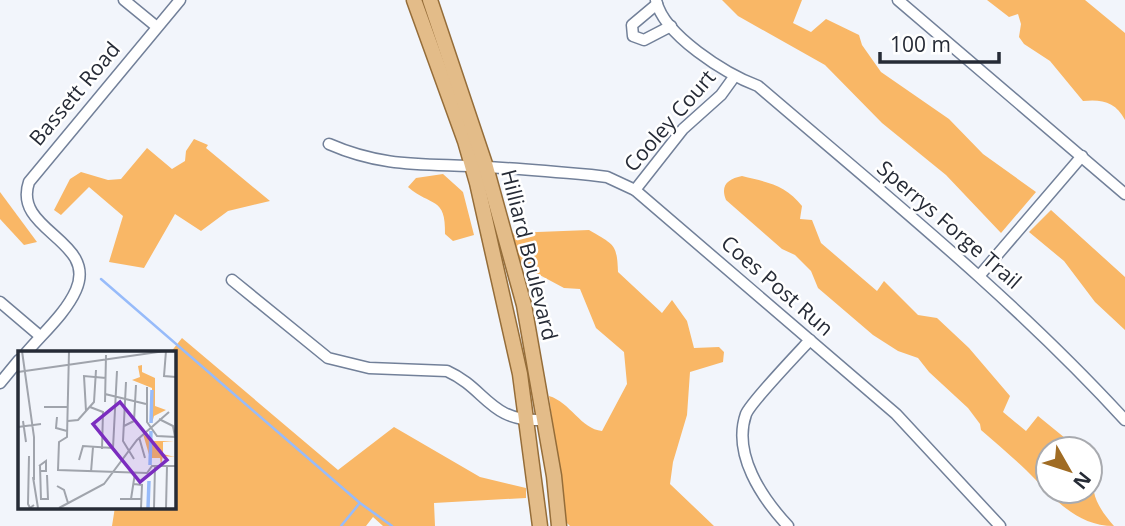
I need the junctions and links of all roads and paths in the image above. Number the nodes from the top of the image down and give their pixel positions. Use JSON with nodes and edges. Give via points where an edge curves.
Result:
{"nodes":[{"id":1,"x":124,"y":0,"type":"edge"},
{"id":2,"x":180,"y":0,"type":"edge"},
{"id":3,"x":414,"y":0,"type":"edge"},
{"id":4,"x":430,"y":0,"type":"edge"},
{"id":5,"x":898,"y":0,"type":"edge"},
{"id":6,"x":656,"y":2,"type":"edge"},
{"id":7,"x":671,"y":26,"type":"junction"},
{"id":8,"x":157,"y":27,"type":"junction"},
{"id":9,"x":734,"y":77,"type":"junction"},
{"id":10,"x":329,"y":144,"type":"dead end"},
{"id":11,"x":1082,"y":156,"type":"junction"},
{"id":12,"x":480,"y":166,"type":"junction"},
{"id":13,"x":635,"y":190,"type":"junction"},
{"id":14,"x":1125,"y":194,"type":"edge"},
{"id":15,"x":980,"y":275,"type":"junction"},
{"id":16,"x":232,"y":279,"type":"dead end"},
{"id":17,"x":0,"y":302,"type":"edge"},
{"id":18,"x":40,"y":336,"type":"junction"},
{"id":19,"x":810,"y":340,"type":"junction"},
{"id":20,"x":28,"y":351,"type":"edge"},
{"id":21,"x":18,"y":361,"type":"edge"},
{"id":22,"x":0,"y":383,"type":"edge"},
{"id":23,"x":534,"y":420,"type":"junction"},
{"id":24,"x":1125,"y":420,"type":"edge"},
{"id":25,"x":540,"y":526,"type":"edge"},
{"id":26,"x":559,"y":526,"type":"edge"},
{"id":27,"x":788,"y":526,"type":"edge"},
{"id":28,"x":1000,"y":526,"type":"edge"}],
"edges":[{"from":1,"to":8,"type":"street"},
{"from":2,"to":8,"type":"street","name":"Bassett Road"},
{"from":3,"to":12,"type":"main road","name":"Hilliard Boulevard"},
{"from":4,"to":12,"type":"main road","name":"Hilliard Boulevard"},
{"from":5,"to":11,"type":"street"},
{"from":6,"to":7,"type":"street","name":"Sperrys Forge Trail"},
{"from":6,"to":7,"type":"street","via":[[632,25],[633,36],[644,40]]},
{"from":7,"to":9,"type":"street","name":"Sperrys Forge Trail"},
{"from":8,"to":18,"type":"street","name":"Bassett Road","via":[[27,186],[30,211],[71,251],[80,271],[73,296]]},
{"from":9,"to":13,"type":"street","name":"Cooley Court","via":[[683,129]]},
{"from":9,"to":15,"type":"street","name":"Sperrys Forge Trail","via":[[758,86]]},
{"from":10,"to":12,"type":"street","name":"Coes Post Run","via":[[362,158],[419,166]]},
{"from":11,"to":14,"type":"street"},
{"from":11,"to":15,"type":"street"},
{"from":12,"to":13,"type":"street","name":"Coes Post Run","via":[[607,177]]},
{"from":12,"to":23,"type":"main road","name":"Hilliard Boulevard","via":[[520,374]]},
{"from":13,"to":19,"type":"street","name":"Coes Post Run"},
{"from":15,"to":24,"type":"street","name":"Sperrys Forge Trail","via":[[1074,364]]},
{"from":16,"to":23,"type":"street","via":[[328,358],[369,368],[447,371],[496,411]]},
{"from":17,"to":18,"type":"street"},
{"from":18,"to":20,"type":"street","name":"Bassett Road"},
{"from":19,"to":27,"type":"street","via":[[746,413],[743,440],[749,467],[769,505]]},
{"from":19,"to":28,"type":"street","name":"Coes Post Run","via":[[896,414]]},
{"from":21,"to":22,"type":"street"},
{"from":23,"to":25,"type":"main road","name":"Hilliard Boulevard"},
{"from":23,"to":26,"type":"main road","name":"Hilliard Boulevard","via":[[554,476]]}]}
